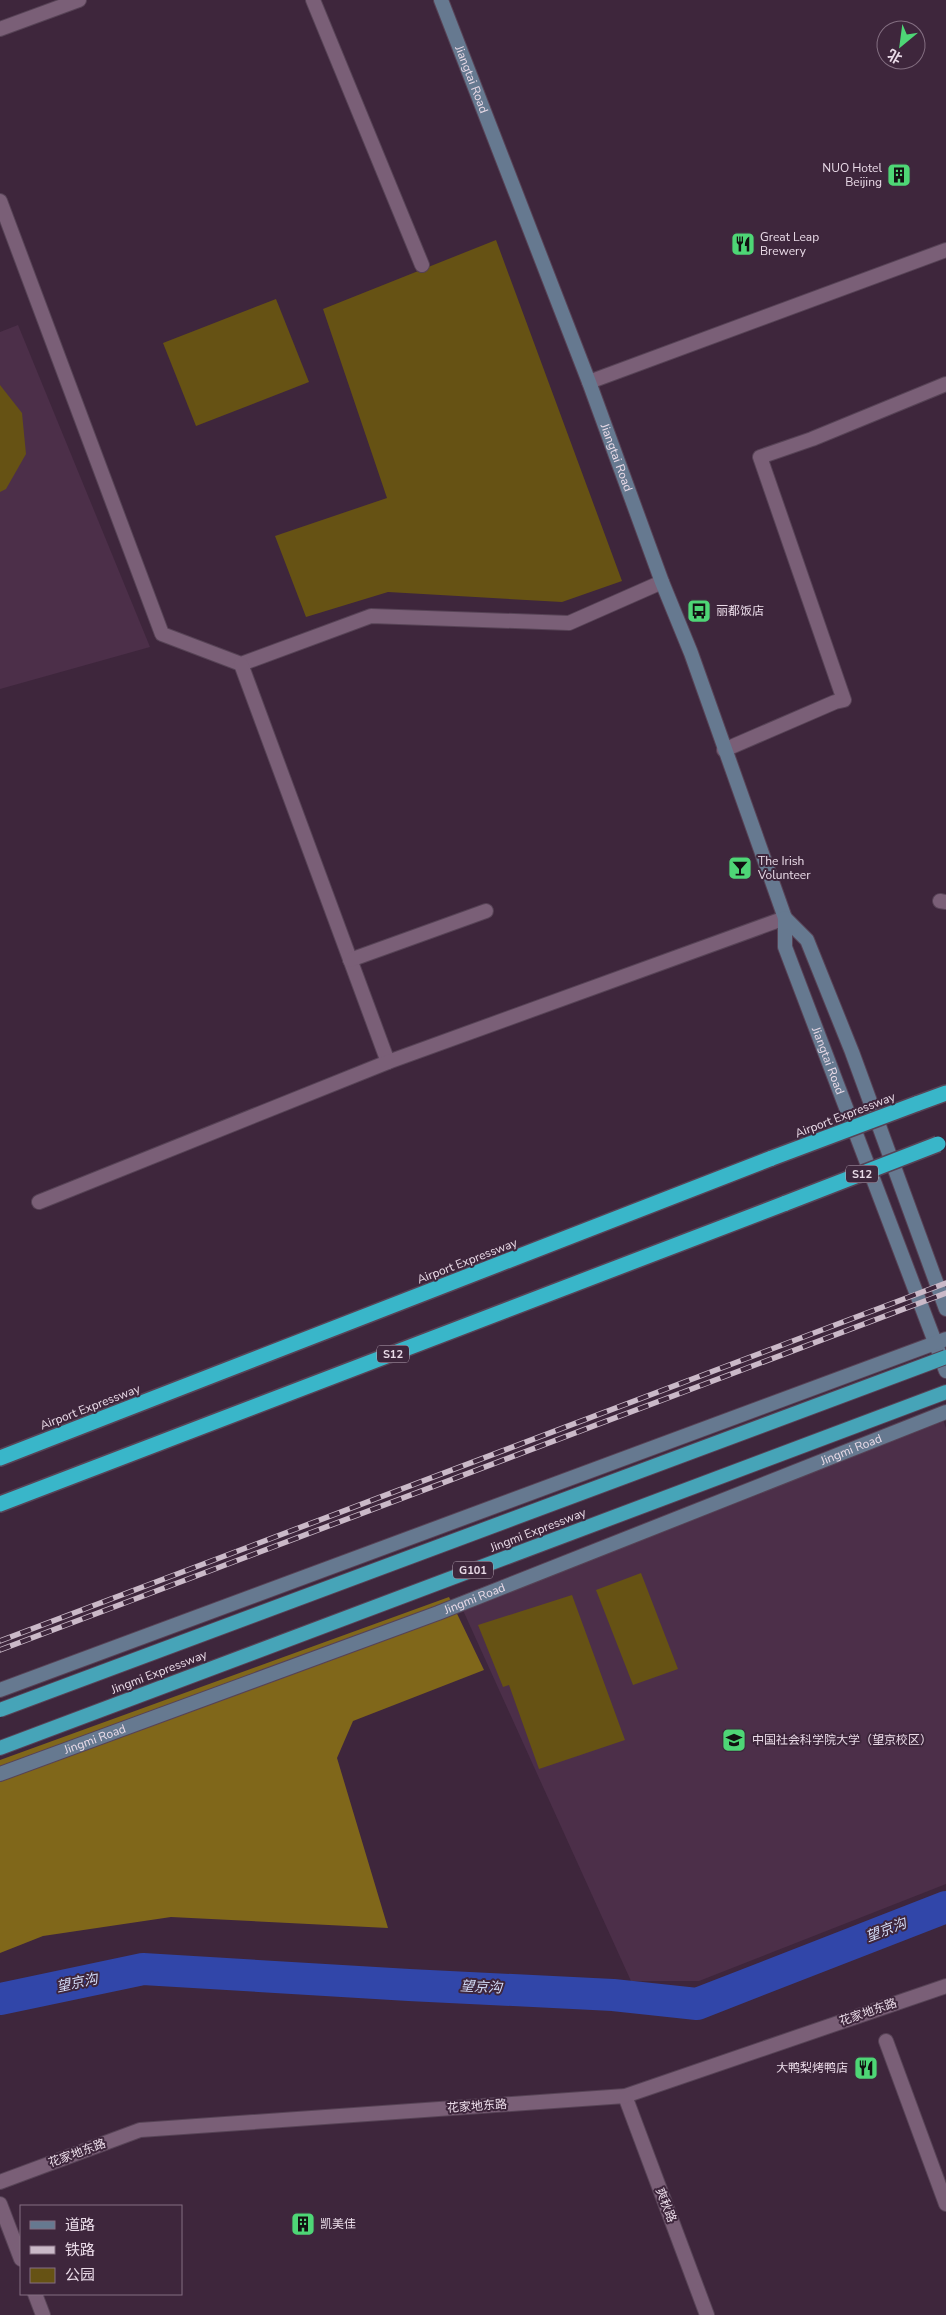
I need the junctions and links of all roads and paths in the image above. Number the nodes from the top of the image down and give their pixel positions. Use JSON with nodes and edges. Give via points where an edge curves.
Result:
{"nodes":[{"id":1,"x":79,"y":0,"type":"edge"},
{"id":2,"x":313,"y":0,"type":"edge"},
{"id":3,"x":441,"y":0,"type":"edge"},
{"id":4,"x":0,"y":29,"type":"edge"},
{"id":5,"x":0,"y":201,"type":"edge"},
{"id":6,"x":946,"y":250,"type":"edge"},
{"id":7,"x":422,"y":265,"type":"dead end"},
{"id":8,"x":589,"y":382,"type":"junction"},
{"id":9,"x":946,"y":384,"type":"edge"},
{"id":10,"x":662,"y":582,"type":"junction"},
{"id":11,"x":241,"y":664,"type":"junction"},
{"id":12,"x":724,"y":750,"type":"junction"},
{"id":13,"x":486,"y":911,"type":"dead end"},
{"id":14,"x":785,"y":918,"type":"junction"},
{"id":15,"x":350,"y":960,"type":"junction"},
{"id":16,"x":388,"y":1062,"type":"junction"},
{"id":17,"x":946,"y":1093,"type":"edge"},
{"id":18,"x":942,"y":1143,"type":"edge"},
{"id":19,"x":39,"y":1202,"type":"dead end"},
{"id":20,"x":940,"y":1276,"type":"edge"},
{"id":21,"x":946,"y":1309,"type":"edge"},
{"id":22,"x":941,"y":1341,"type":"edge"},
{"id":23,"x":946,"y":1357,"type":"edge"},
{"id":24,"x":946,"y":1371,"type":"edge"},
{"id":25,"x":946,"y":1392,"type":"edge"},
{"id":26,"x":946,"y":1412,"type":"edge"},
{"id":27,"x":0,"y":1458,"type":"edge"},
{"id":28,"x":0,"y":1504,"type":"edge"},
{"id":29,"x":0,"y":1690,"type":"edge"},
{"id":30,"x":0,"y":1710,"type":"edge"},
{"id":31,"x":0,"y":1748,"type":"edge"},
{"id":32,"x":0,"y":1774,"type":"edge"},
{"id":33,"x":946,"y":1986,"type":"edge"},
{"id":34,"x":886,"y":2041,"type":"dead end"},
{"id":35,"x":625,"y":2096,"type":"junction"},
{"id":36,"x":0,"y":2182,"type":"edge"},
{"id":37,"x":0,"y":2204,"type":"edge"},
{"id":38,"x":946,"y":2204,"type":"edge"},
{"id":39,"x":20,"y":2256,"type":"edge"},
{"id":40,"x":35,"y":2295,"type":"edge"},
{"id":41,"x":43,"y":2315,"type":"edge"},
{"id":42,"x":707,"y":2315,"type":"edge"}],
"edges":[{"from":1,"to":4,"type":"street"},
{"from":2,"to":7,"type":"street"},
{"from":3,"to":8,"type":"main road","name":"Jiangtai Road"},
{"from":5,"to":11,"type":"street","via":[[162,634]]},
{"from":6,"to":8,"type":"street"},
{"from":8,"to":10,"type":"main road","name":"Jiangtai Road"},
{"from":9,"to":12,"type":"street","via":[[812,440],[760,457],[844,700]]},
{"from":10,"to":11,"type":"street","via":[[569,624],[371,616]]},
{"from":10,"to":12,"type":"main road","name":"Jiangtai Road","via":[[691,653]]},
{"from":11,"to":15,"type":"street"},
{"from":12,"to":14,"type":"main road","name":"Jiangtai Road"},
{"from":13,"to":15,"type":"street"},
{"from":14,"to":16,"type":"street"},
{"from":14,"to":20,"type":"main road","name":"Jiangtai Road","via":[[807,940]]},
{"from":14,"to":22,"type":"main road","name":"Jiangtai Road","via":[[785,948]]},
{"from":15,"to":16,"type":"street"},
{"from":16,"to":19,"type":"street"},
{"from":17,"to":27,"type":"highway","name":"Airport Expressway","bridge":true},
{"from":18,"to":28,"type":"highway","number":"S12","bridge":true},
{"from":20,"to":21,"type":"main road","name":"Jiangtai Road"},
{"from":22,"to":24,"type":"main road","name":"Jiangtai Road"},
{"from":22,"to":29,"type":"main road"},
{"from":23,"to":30,"type":"highway","name":"Jingmi Expressway","bridge":true},
{"from":25,"to":31,"type":"highway","name":"Jingmi Expressway","number":"G101"},
{"from":26,"to":32,"type":"main road","name":"Jingmi Road","number":"G101","via":[[438,1613]]},
{"from":33,"to":35,"type":"street","name":"花家地东路"},
{"from":34,"to":38,"type":"street"},
{"from":35,"to":36,"type":"street","name":"花家地东路","via":[[140,2130]]},
{"from":35,"to":42,"type":"street","name":"爽秋路"},
{"from":37,"to":39,"type":"street"},
{"from":40,"to":41,"type":"street"}]}
